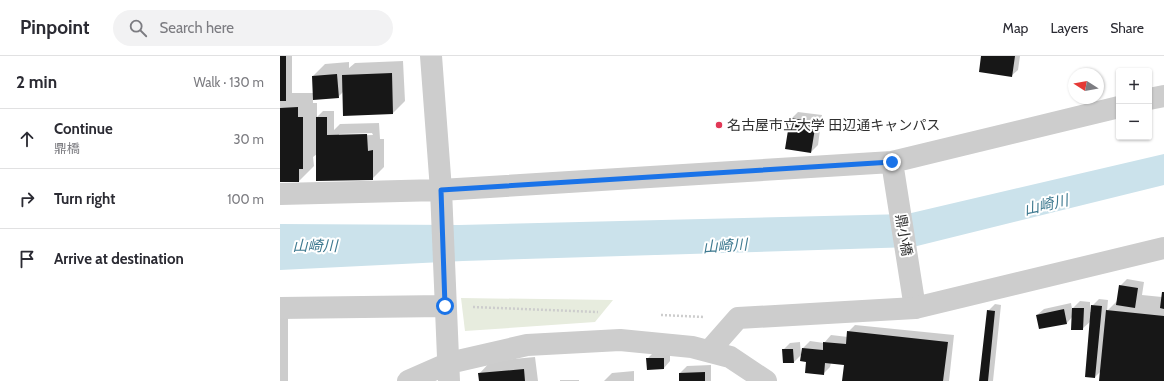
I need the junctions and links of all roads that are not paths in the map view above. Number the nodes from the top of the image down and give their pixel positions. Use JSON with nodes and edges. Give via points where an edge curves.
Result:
{"nodes":[{"id":1,"x":431,"y":56,"type":"edge"},
{"id":2,"x":1164,"y":96,"type":"edge"},
{"id":3,"x":1152,"y":98,"type":"edge"},
{"id":4,"x":1116,"y":108,"type":"edge"},
{"id":5,"x":893,"y":168,"type":"junction"},
{"id":6,"x":280,"y":194,"type":"edge"},
{"id":7,"x":441,"y":195,"type":"junction"},
{"id":8,"x":1164,"y":248,"type":"edge"},
{"id":9,"x":445,"y":301,"type":"junction"},
{"id":10,"x":914,"y":302,"type":"junction"},
{"id":11,"x":280,"y":308,"type":"edge"},
{"id":12,"x":709,"y":351,"type":"junction"},
{"id":13,"x":449,"y":372,"type":"edge"},
{"id":14,"x":408,"y":381,"type":"edge"},
{"id":15,"x":766,"y":381,"type":"edge"}],
"edges":[{"from":1,"to":7,"type":"street"},
{"from":2,"to":3,"type":"street"},
{"from":4,"to":5,"type":"street"},
{"from":5,"to":7,"type":"street"},
{"from":5,"to":10,"type":"street","name":"鼎小橋"},
{"from":6,"to":7,"type":"street"},
{"from":7,"to":9,"type":"street"},
{"from":8,"to":10,"type":"street"},
{"from":9,"to":11,"type":"street"},
{"from":9,"to":13,"type":"street"},
{"from":10,"to":12,"type":"street","via":[[738,318]]},
{"from":12,"to":13,"type":"street","via":[[620,340],[527,345]]},
{"from":12,"to":15,"type":"street","via":[[730,357]]},
{"from":13,"to":14,"type":"street"}]}
